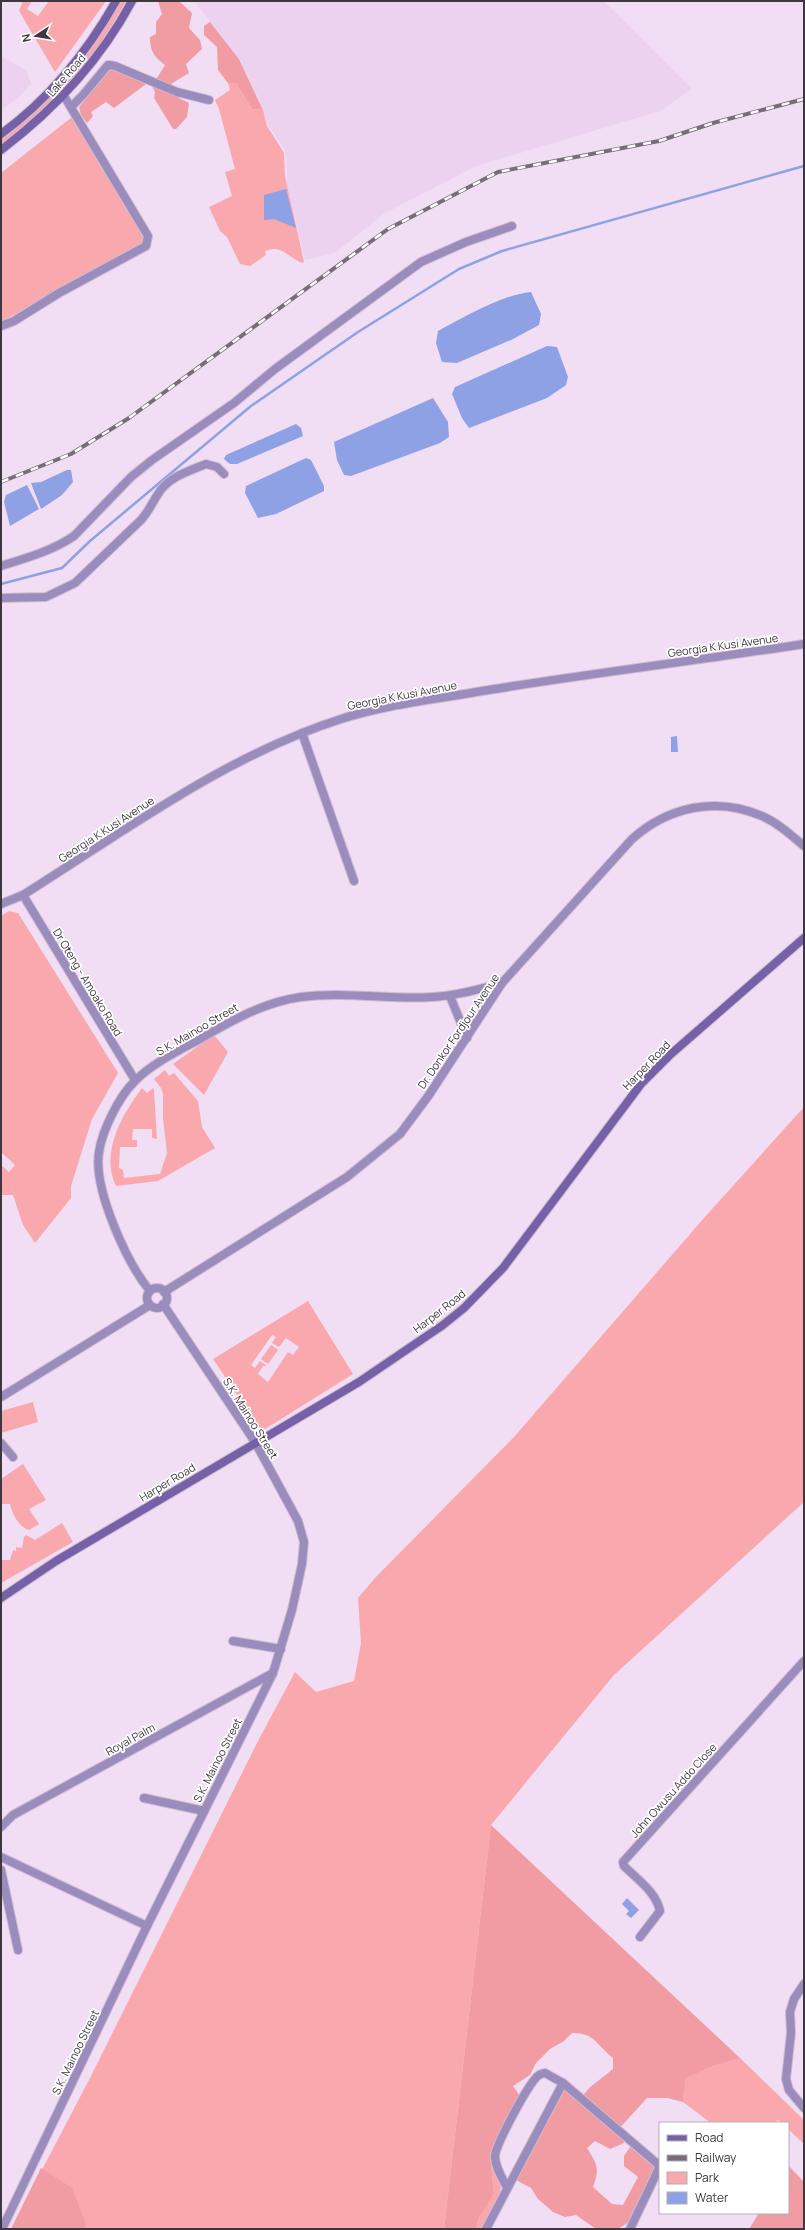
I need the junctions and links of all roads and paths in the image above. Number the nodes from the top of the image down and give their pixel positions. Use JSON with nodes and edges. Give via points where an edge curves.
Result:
{"nodes":[{"id":1,"x":116,"y":1,"type":"edge"},
{"id":2,"x":132,"y":1,"type":"edge"},
{"id":3,"x":64,"y":96,"type":"junction"},
{"id":4,"x":209,"y":100,"type":"dead end"},
{"id":5,"x":71,"y":107,"type":"junction"},
{"id":6,"x":1,"y":134,"type":"edge"},
{"id":7,"x":1,"y":150,"type":"edge"},
{"id":8,"x":512,"y":226,"type":"dead end"},
{"id":9,"x":1,"y":326,"type":"edge"},
{"id":10,"x":224,"y":474,"type":"dead end"},
{"id":11,"x":1,"y":566,"type":"edge"},
{"id":12,"x":1,"y":598,"type":"edge"},
{"id":13,"x":804,"y":644,"type":"edge"},
{"id":14,"x":302,"y":733,"type":"junction"},
{"id":15,"x":804,"y":846,"type":"edge"},
{"id":16,"x":354,"y":881,"type":"dead end"},
{"id":17,"x":23,"y":895,"type":"junction"},
{"id":18,"x":1,"y":904,"type":"edge"},
{"id":19,"x":804,"y":938,"type":"edge"},
{"id":20,"x":502,"y":983,"type":"junction"},
{"id":21,"x":450,"y":996,"type":"junction"},
{"id":22,"x":467,"y":1038,"type":"junction"},
{"id":23,"x":135,"y":1080,"type":"junction"},
{"id":24,"x":150,"y":1291,"type":"junction"},
{"id":25,"x":164,"y":1292,"type":"junction"},
{"id":26,"x":163,"y":1304,"type":"junction"},
{"id":27,"x":150,"y":1305,"type":"junction"},
{"id":28,"x":1,"y":1397,"type":"edge"},
{"id":29,"x":255,"y":1442,"type":"junction"},
{"id":30,"x":1,"y":1443,"type":"edge"},
{"id":31,"x":13,"y":1457,"type":"dead end"},
{"id":32,"x":1,"y":1598,"type":"edge"},
{"id":33,"x":233,"y":1641,"type":"dead end"},
{"id":34,"x":281,"y":1649,"type":"junction"},
{"id":35,"x":804,"y":1661,"type":"edge"},
{"id":36,"x":273,"y":1674,"type":"junction"},
{"id":37,"x":144,"y":1798,"type":"dead end"},
{"id":38,"x":204,"y":1811,"type":"junction"},
{"id":39,"x":1,"y":1827,"type":"edge"},
{"id":40,"x":1,"y":1857,"type":"edge"},
{"id":41,"x":1,"y":1870,"type":"edge"},
{"id":42,"x":147,"y":1926,"type":"junction"},
{"id":43,"x":640,"y":1937,"type":"dead end"},
{"id":44,"x":18,"y":1950,"type":"dead end"},
{"id":45,"x":804,"y":1984,"type":"edge"},
{"id":46,"x":563,"y":2083,"type":"junction"},
{"id":47,"x":804,"y":2108,"type":"edge"},
{"id":48,"x":659,"y":2165,"type":"edge"},
{"id":49,"x":659,"y":2168,"type":"edge"},
{"id":50,"x":507,"y":2187,"type":"junction"},
{"id":51,"x":2,"y":2229,"type":"edge"},
{"id":52,"x":486,"y":2229,"type":"edge"},
{"id":53,"x":630,"y":2229,"type":"edge"}],
"edges":[{"from":1,"to":6,"type":"main road","name":"Lake Road","via":[[92,40],[57,84]]},
{"from":2,"to":3,"type":"main road","name":"Lake Road","via":[[103,48]]},
{"from":3,"to":5,"type":"street"},
{"from":3,"to":7,"type":"main road","name":"Lake Road"},
{"from":4,"to":5,"type":"street","via":[[177,92],[108,65]]},
{"from":5,"to":9,"type":"street","via":[[148,236],[148,243],[14,321]]},
{"from":8,"to":11,"type":"street","via":[[466,242],[421,262],[152,460],[69,540],[43,553]]},
{"from":10,"to":12,"type":"street","via":[[217,467],[206,464],[175,477],[158,493],[151,509],[141,520],[75,583],[46,597]]},
{"from":13,"to":14,"type":"street","name":"Georgia K Kusi Avenue","via":[[511,686],[382,708]]},
{"from":14,"to":16,"type":"street"},
{"from":14,"to":17,"type":"street","name":"Georgia K Kusi Avenue","via":[[173,799]]},
{"from":15,"to":20,"type":"street","name":"Dr. Donkor Fordjour Avenue","via":[[762,816],[728,807],[700,806],[659,819],[632,839]]},
{"from":17,"to":18,"type":"street","name":"Georgia K Kusi Avenue"},
{"from":17,"to":23,"type":"street","name":"Dr Oteng - Amoako Road"},
{"from":19,"to":29,"type":"main road","name":"Harper Road","via":[[671,1054],[641,1084],[503,1268],[464,1308],[359,1382]]},
{"from":20,"to":21,"type":"street","name":"S.K. Mainoo Street"},
{"from":20,"to":22,"type":"street","name":"Dr. Donkor Fordjour Avenue"},
{"from":21,"to":22,"type":"street"},
{"from":21,"to":23,"type":"street","name":"S.K. Mainoo Street","via":[[300,997],[261,1007],[231,1021]]},
{"from":22,"to":25,"type":"street","name":"Dr. Donkor Fordjour Avenue","via":[[400,1134],[384,1148],[347,1177]]},
{"from":23,"to":24,"type":"street","name":"S.K. Mainoo Street","via":[[120,1100],[103,1135],[98,1153],[99,1175],[124,1250]]},
{"from":24,"to":25,"type":"street","via":[[159,1288]]},
{"from":24,"to":27,"type":"street","via":[[147,1298]]},
{"from":25,"to":26,"type":"street","via":[[166,1300]]},
{"from":26,"to":27,"type":"street","via":[[158,1307]]},
{"from":26,"to":29,"type":"street","name":"S.K. Mainoo Street"},
{"from":27,"to":28,"type":"street"},
{"from":29,"to":32,"type":"main road","name":"Harper Road","via":[[56,1561]]},
{"from":29,"to":34,"type":"street","name":"S.K. Mainoo Street","via":[[298,1521],[304,1542],[292,1610]]},
{"from":30,"to":31,"type":"street"},
{"from":33,"to":34,"type":"street"},
{"from":34,"to":36,"type":"street","name":"S.K. Mainoo Street"},
{"from":35,"to":43,"type":"street","name":"John Owusu Addo Close","via":[[623,1862],[624,1866],[657,1898],[660,1911]]},
{"from":36,"to":38,"type":"street","name":"S.K. Mainoo Street"},
{"from":36,"to":39,"type":"street","name":"Royal Palm","via":[[13,1815]]},
{"from":37,"to":38,"type":"street"},
{"from":38,"to":42,"type":"street","name":"S.K. Mainoo Street"},
{"from":40,"to":42,"type":"street"},
{"from":41,"to":44,"type":"street"},
{"from":42,"to":51,"type":"street","name":"S.K. Mainoo Street"},
{"from":45,"to":47,"type":"street","via":[[794,1999],[790,2012],[786,2079],[789,2090]]},
{"from":46,"to":48,"type":"street"},
{"from":46,"to":50,"type":"street"},
{"from":46,"to":50,"type":"street","via":[[550,2074],[539,2075],[528,2089],[499,2142],[495,2155],[496,2164]]},
{"from":49,"to":53,"type":"street"},
{"from":50,"to":52,"type":"street"}]}
